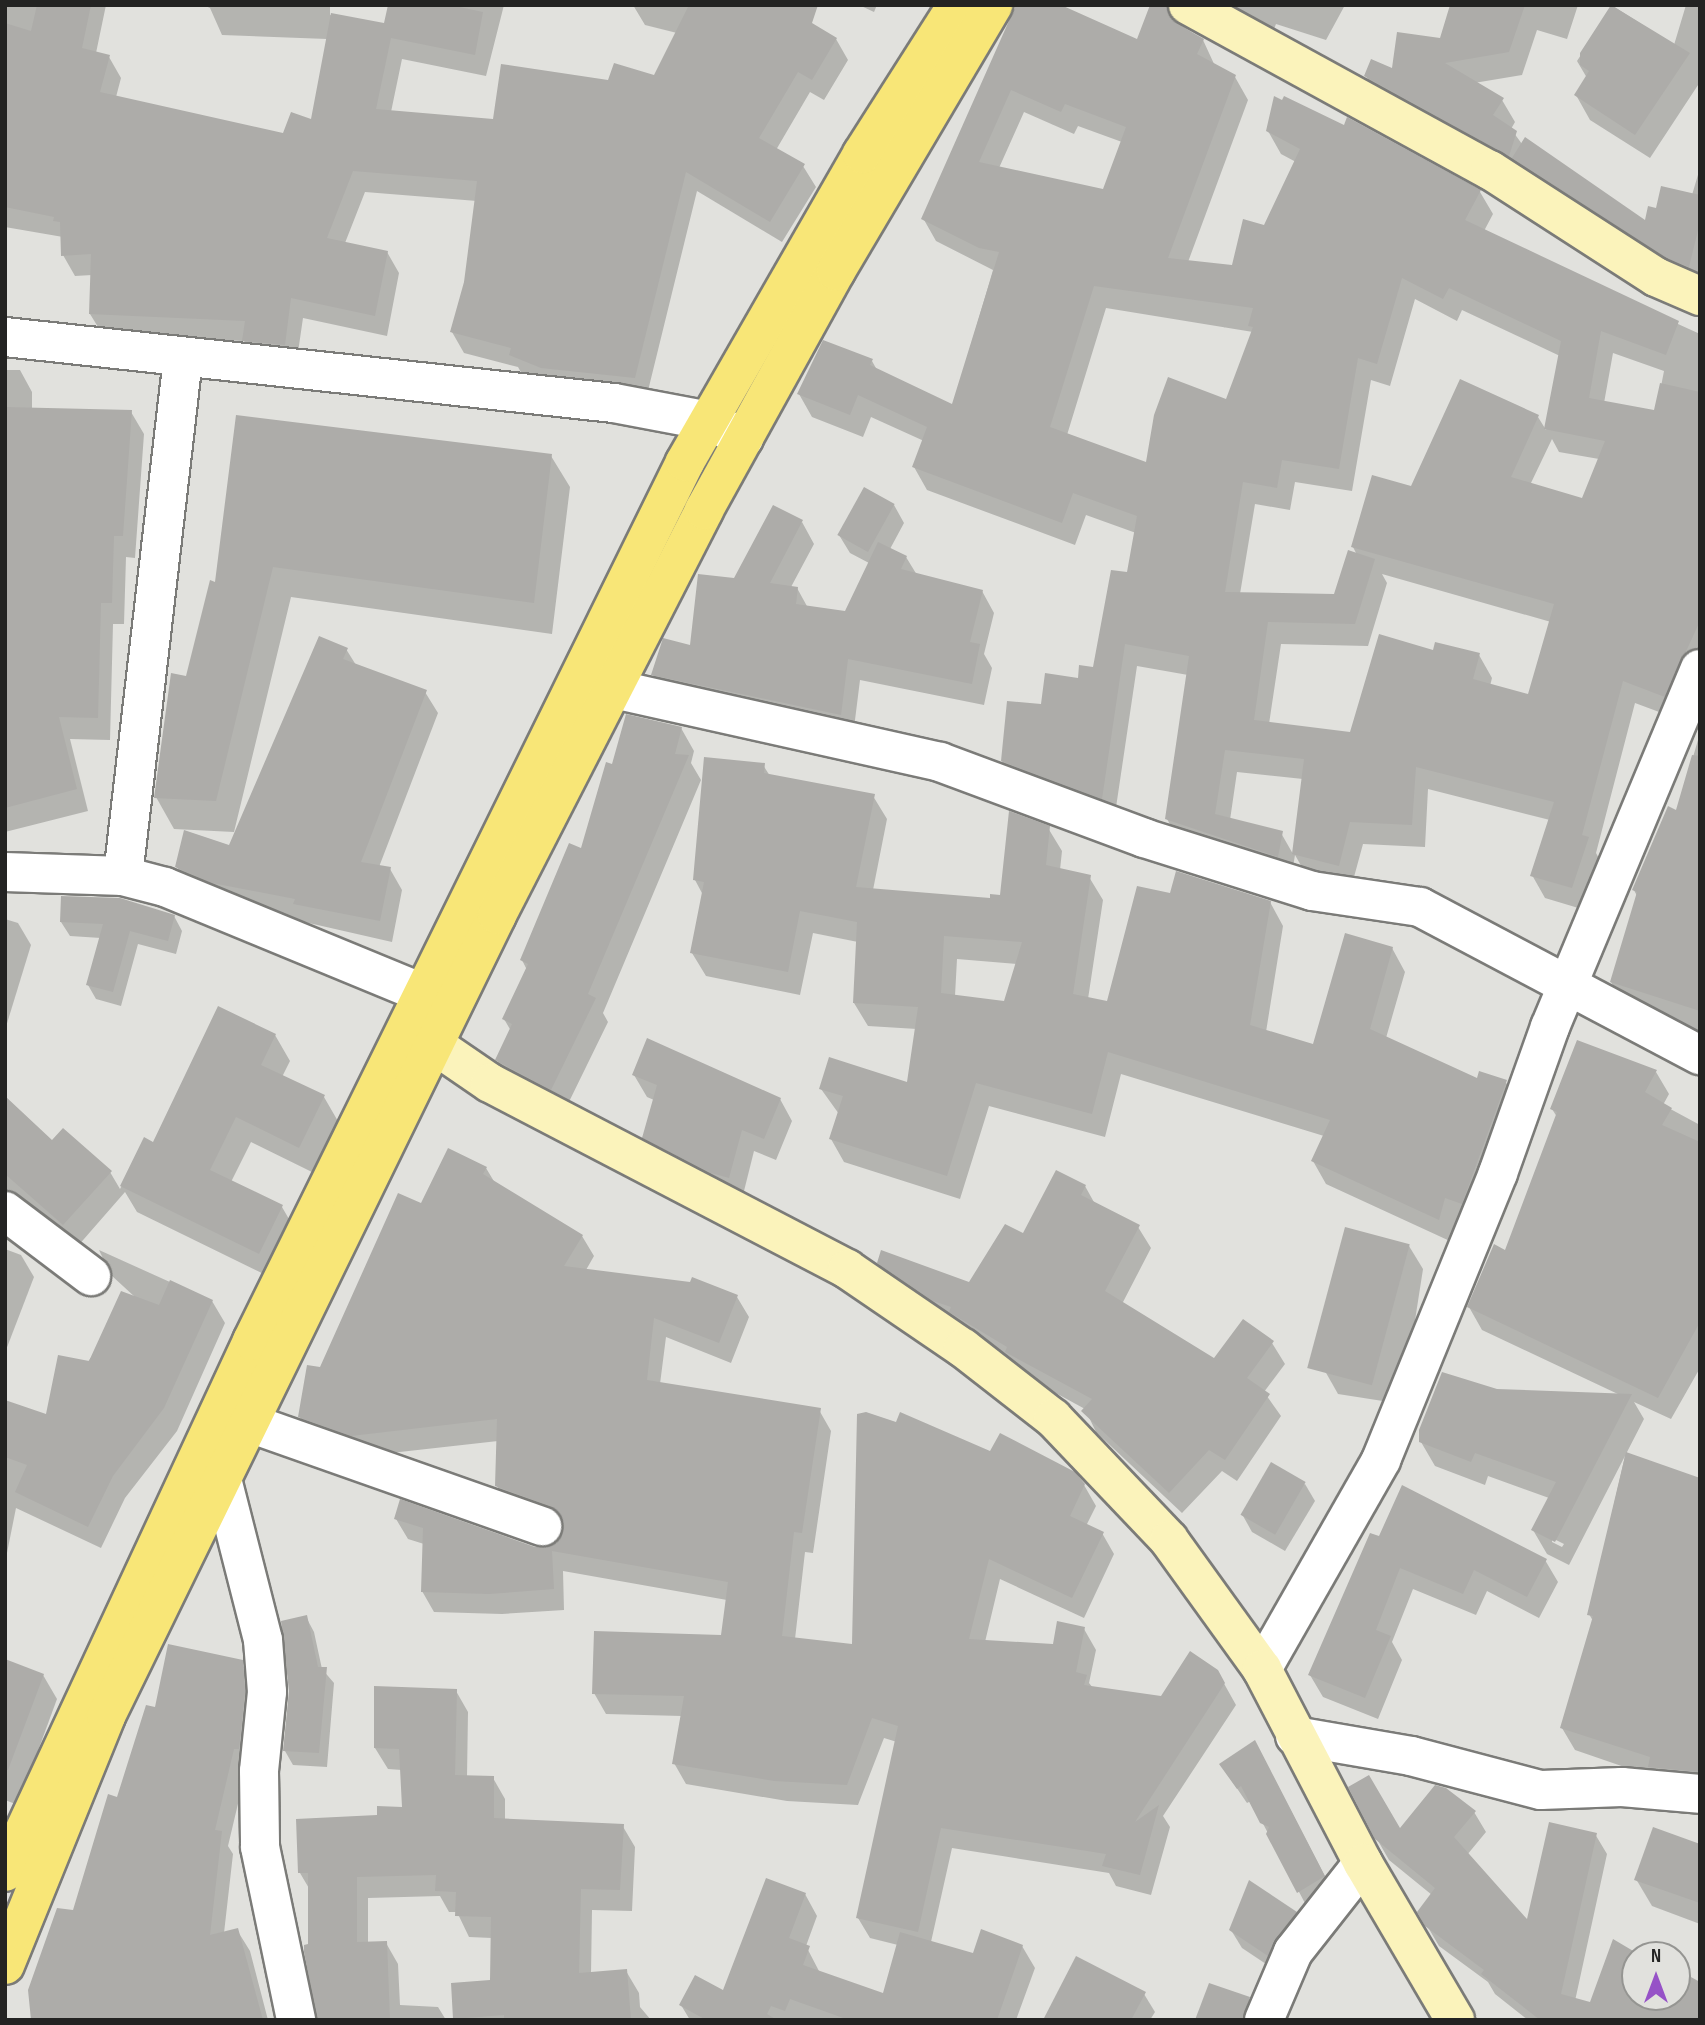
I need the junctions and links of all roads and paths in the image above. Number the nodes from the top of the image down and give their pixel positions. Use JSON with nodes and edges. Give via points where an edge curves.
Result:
{"nodes":[{"id":1,"x":957,"y":5,"type":"edge"},
{"id":2,"x":993,"y":5,"type":"edge"},
{"id":3,"x":1188,"y":5,"type":"edge"},
{"id":4,"x":1700,"y":296,"type":"edge"},
{"id":5,"x":5,"y":337,"type":"edge"},
{"id":6,"x":184,"y":358,"type":"junction"},
{"id":7,"x":709,"y":421,"type":"junction"},
{"id":8,"x":744,"y":438,"type":"junction"},
{"id":9,"x":1700,"y":668,"type":"edge"},
{"id":10,"x":614,"y":689,"type":"junction"},
{"id":11,"x":5,"y":872,"type":"edge"},
{"id":12,"x":123,"y":876,"type":"junction"},
{"id":13,"x":1569,"y":985,"type":"junction"},
{"id":14,"x":424,"y":994,"type":"junction"},
{"id":15,"x":436,"y":1046,"type":"junction"},
{"id":16,"x":1700,"y":1055,"type":"edge"},
{"id":17,"x":5,"y":1211,"type":"edge"},
{"id":18,"x":91,"y":1276,"type":"dead end"},
{"id":19,"x":249,"y":1423,"type":"junction"},
{"id":20,"x":222,"y":1479,"type":"junction"},
{"id":21,"x":542,"y":1526,"type":"dead end"},
{"id":22,"x":1262,"y":1669,"type":"junction"},
{"id":23,"x":1295,"y":1736,"type":"junction"},
{"id":24,"x":1700,"y":1794,"type":"edge"},
{"id":25,"x":1363,"y":1863,"type":"junction"},
{"id":26,"x":5,"y":1872,"type":"edge"},
{"id":27,"x":5,"y":1965,"type":"edge"},
{"id":28,"x":296,"y":2020,"type":"edge"},
{"id":29,"x":1264,"y":2020,"type":"edge"},
{"id":30,"x":1455,"y":2020,"type":"edge"}],
"edges":[{"from":1,"to":7,"type":"main road","via":[[862,153]]},
{"from":2,"to":8,"type":"main road"},
{"from":3,"to":4,"type":"street","via":[[1490,170],[1656,277]]},
{"from":5,"to":6,"type":"street"},
{"from":6,"to":7,"type":"street","via":[[614,403]]},
{"from":6,"to":12,"type":"street"},
{"from":7,"to":8,"type":"street"},
{"from":7,"to":14,"type":"main road"},
{"from":8,"to":10,"type":"main road"},
{"from":9,"to":13,"type":"street"},
{"from":10,"to":13,"type":"street","via":[[940,762],[1144,838],[1311,891],[1420,907]]},
{"from":10,"to":15,"type":"main road","via":[[497,915]]},
{"from":11,"to":12,"type":"street"},
{"from":12,"to":14,"type":"street","via":[[165,887]]},
{"from":13,"to":16,"type":"street"},
{"from":13,"to":22,"type":"street","via":[[1381,1460]]},
{"from":14,"to":26,"type":"main road","via":[[212,1423]]},
{"from":15,"to":19,"type":"main road"},
{"from":15,"to":22,"type":"street","via":[[490,1083],[847,1269],[963,1348],[1053,1418],[1127,1493],[1169,1540]]},
{"from":17,"to":18,"type":"street"},
{"from":19,"to":20,"type":"main road"},
{"from":19,"to":21,"type":"street"},
{"from":20,"to":27,"type":"main road","via":[[106,1716]]},
{"from":20,"to":28,"type":"street","via":[[262,1640],[267,1692],[259,1771],[260,1847]]},
{"from":22,"to":23,"type":"street"},
{"from":23,"to":24,"type":"street","via":[[1410,1756],[1541,1790],[1622,1787]]},
{"from":23,"to":25,"type":"street"},
{"from":25,"to":29,"type":"street","via":[[1293,1952]]},
{"from":25,"to":30,"type":"street"}]}
